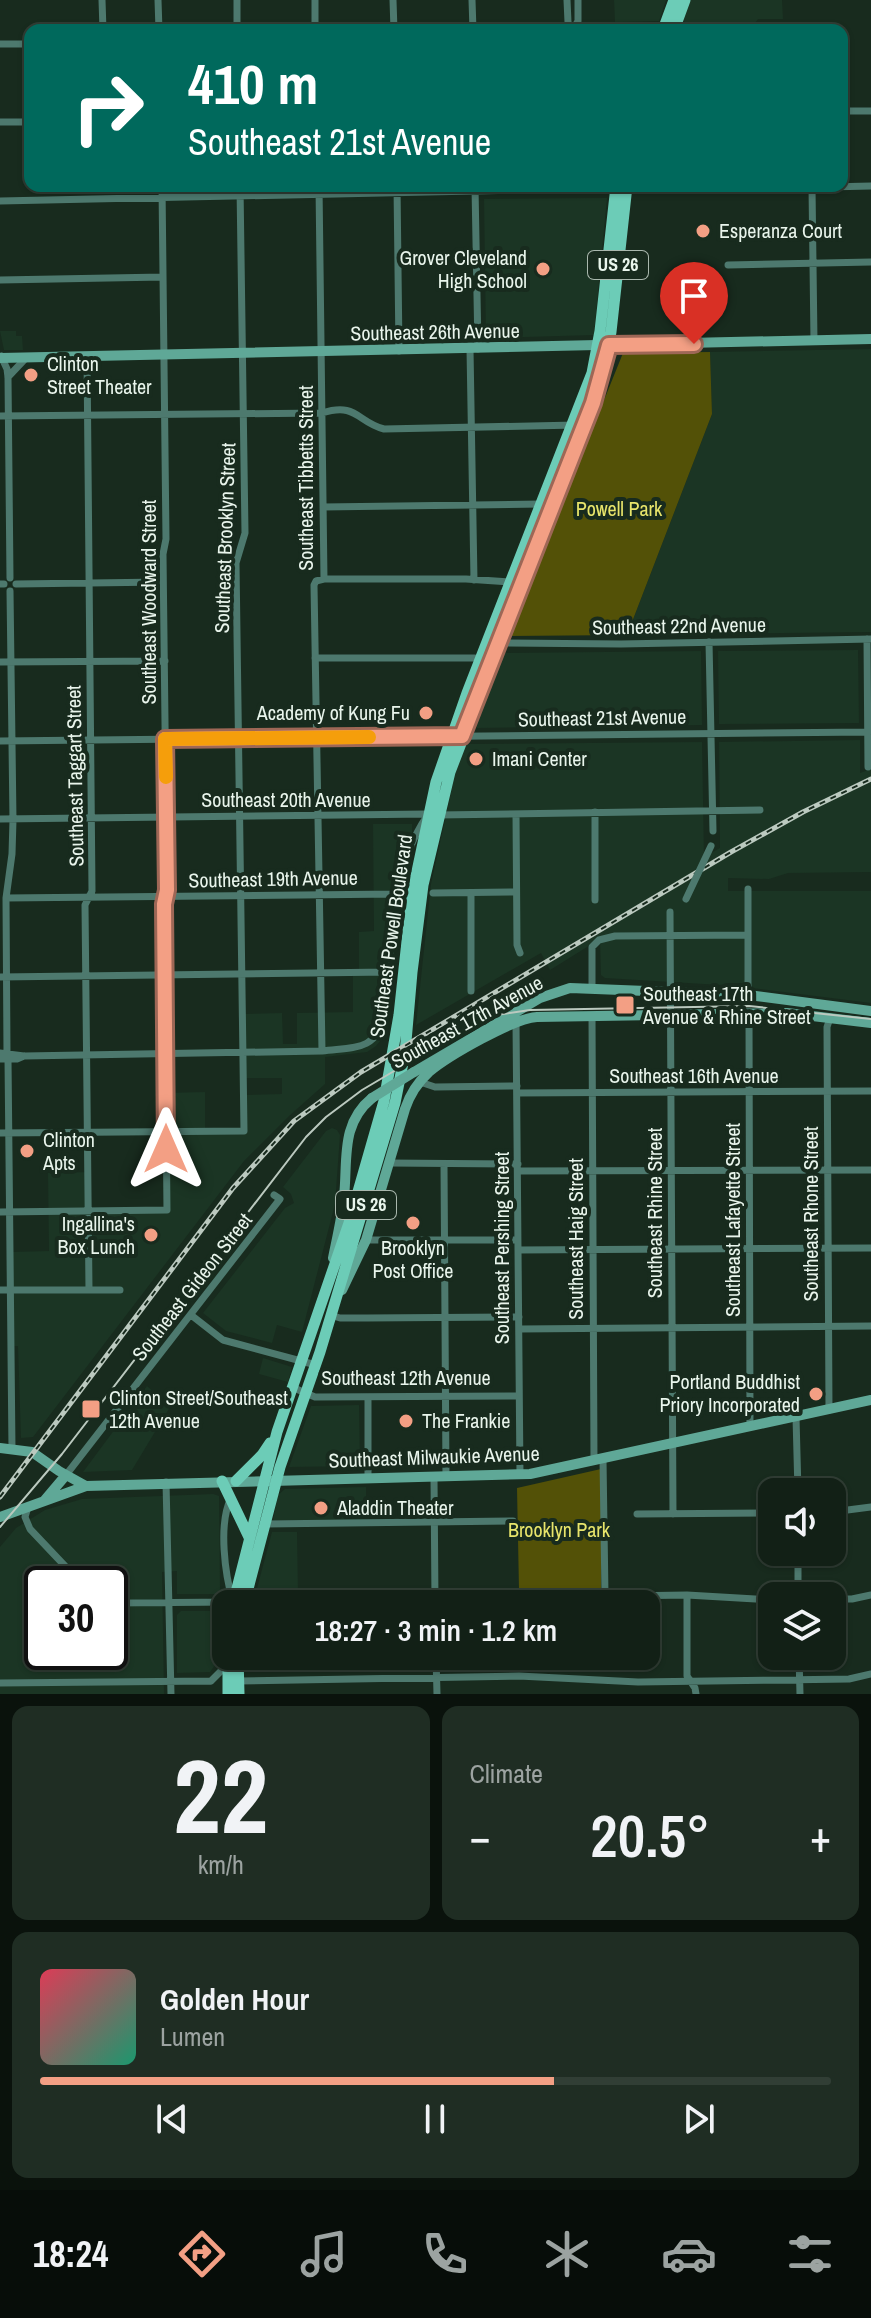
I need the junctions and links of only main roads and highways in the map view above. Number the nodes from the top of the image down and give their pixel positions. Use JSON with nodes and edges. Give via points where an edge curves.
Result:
{"nodes":[{"id":1,"x":674,"y":0,"type":"edge"},
{"id":2,"x":685,"y":0,"type":"edge"},
{"id":3,"x":665,"y":24,"type":"edge"},
{"id":4,"x":676,"y":24,"type":"edge"},
{"id":5,"x":620,"y":192,"type":"edge"},
{"id":6,"x":433,"y":814,"type":"junction"},
{"id":7,"x":277,"y":1432,"type":"junction"},
{"id":8,"x":222,"y":1481,"type":"road end"},
{"id":9,"x":236,"y":1481,"type":"road end"},
{"id":10,"x":270,"y":1481,"type":"junction"},
{"id":11,"x":249,"y":1537,"type":"junction"},
{"id":12,"x":239,"y":1590,"type":"edge"},
{"id":13,"x":241,"y":1590,"type":"edge"},
{"id":14,"x":228,"y":1670,"type":"edge"},
{"id":15,"x":238,"y":1670,"type":"edge"},
{"id":16,"x":228,"y":1694,"type":"edge"},
{"id":17,"x":239,"y":1694,"type":"edge"}],
"edges":[{"from":1,"to":3,"type":"main road"},
{"from":2,"to":4,"type":"main road"},
{"from":5,"to":6,"type":"main road","name":"Southeast Powell Boulevard","number":"US 26","via":[[604,345],[578,426],[457,736]]},
{"from":6,"to":7,"type":"main road","name":"Southeast Powell Boulevard","number":"US 26","via":[[412,895],[384,1101],[358,1197]]},
{"from":6,"to":10,"type":"main road","name":"Southeast Powell Boulevard","number":"US 26","via":[[399,1087],[316,1365]]},
{"from":7,"to":9,"type":"main road"},
{"from":7,"to":10,"type":"main road","name":"Southeast Powell Boulevard","number":"US 26"},
{"from":8,"to":11,"type":"main road"},
{"from":10,"to":11,"type":"main road","name":"Southeast Powell Boulevard","number":"US 26"},
{"from":10,"to":13,"type":"main road","name":"Southeast Powell Boulevard","number":"US 26","via":[[265,1524]]},
{"from":11,"to":12,"type":"main road","name":"Southeast Powell Boulevard","number":"US 26"},
{"from":14,"to":16,"type":"main road"},
{"from":15,"to":17,"type":"main road"}]}
